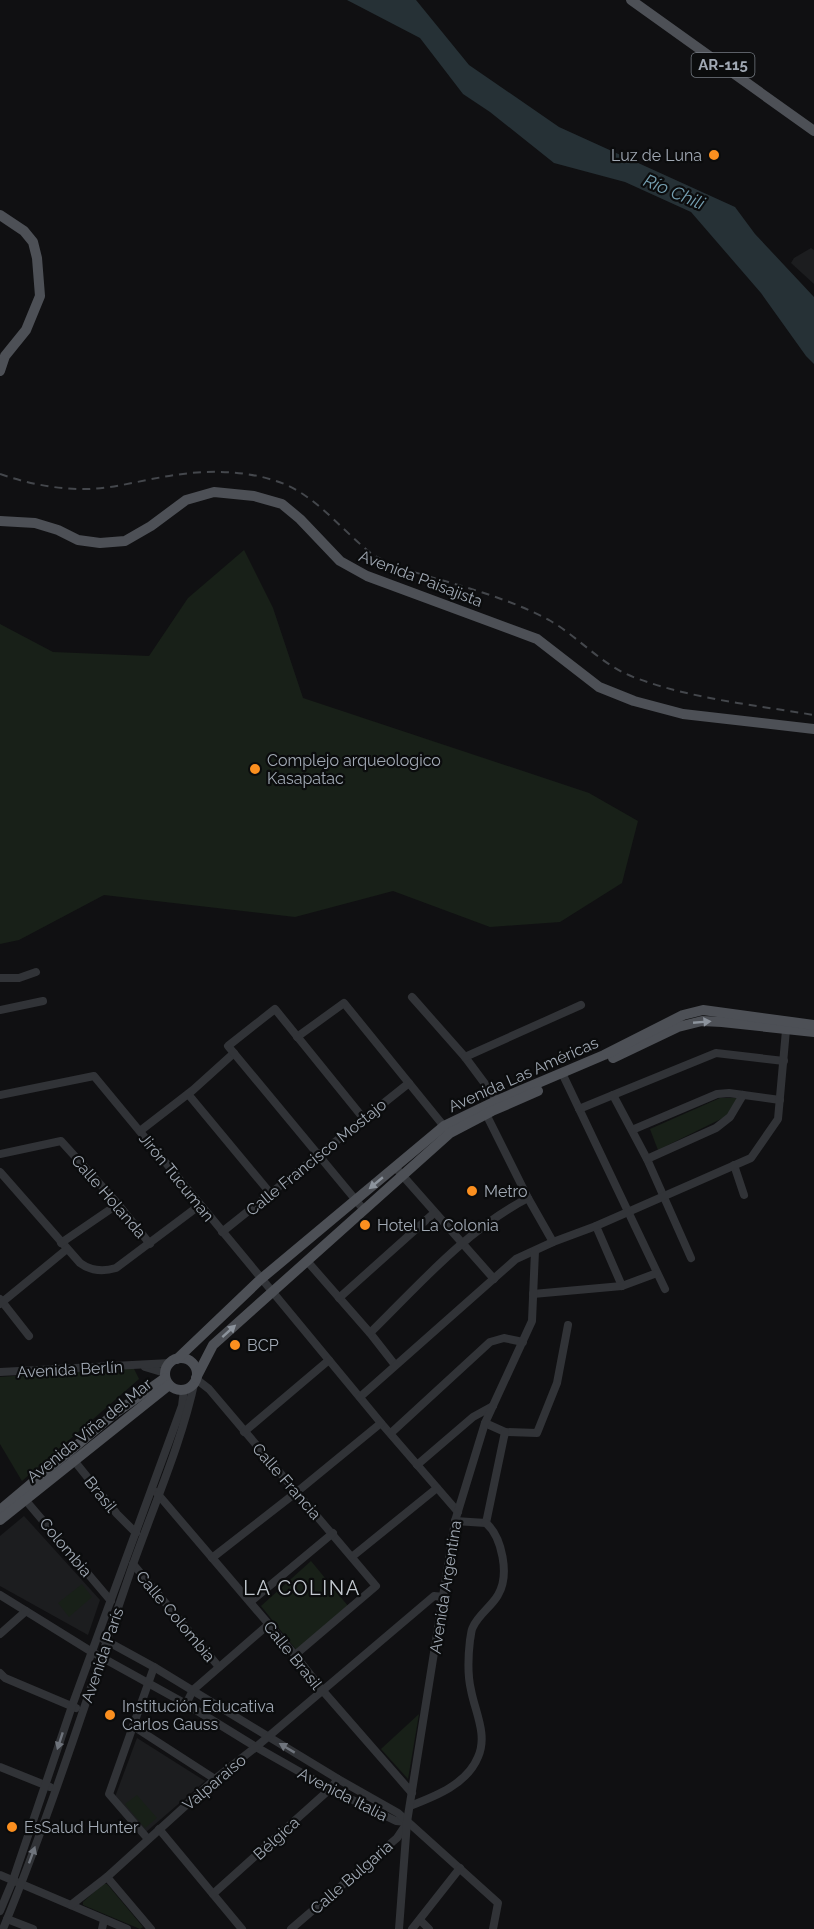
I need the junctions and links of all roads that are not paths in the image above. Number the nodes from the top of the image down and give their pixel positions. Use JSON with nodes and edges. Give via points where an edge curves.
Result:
{"nodes":[{"id":1,"x":632,"y":0,"type":"edge"},
{"id":2,"x":814,"y":131,"type":"edge"},
{"id":3,"x":0,"y":215,"type":"edge"},
{"id":4,"x":0,"y":371,"type":"edge"},
{"id":5,"x":0,"y":521,"type":"edge"},
{"id":6,"x":814,"y":729,"type":"edge"},
{"id":7,"x":36,"y":972,"type":"dead end"},
{"id":8,"x":0,"y":978,"type":"edge"},
{"id":9,"x":412,"y":997,"type":"dead end"},
{"id":10,"x":43,"y":1001,"type":"dead end"},
{"id":11,"x":581,"y":1005,"type":"dead end"},
{"id":12,"x":0,"y":1010,"type":"edge"},
{"id":13,"x":814,"y":1025,"type":"edge"},
{"id":14,"x":786,"y":1030,"type":"junction"},
{"id":15,"x":814,"y":1032,"type":"edge"},
{"id":16,"x":297,"y":1037,"type":"junction"},
{"id":17,"x":231,"y":1049,"type":"junction"},
{"id":18,"x":465,"y":1058,"type":"junction"},
{"id":19,"x":784,"y":1061,"type":"junction"},
{"id":20,"x":563,"y":1076,"type":"junction"},
{"id":21,"x":409,"y":1083,"type":"junction"},
{"id":22,"x":188,"y":1094,"type":"junction"},
{"id":23,"x":0,"y":1095,"type":"edge"},
{"id":24,"x":614,"y":1095,"type":"junction"},
{"id":25,"x":743,"y":1095,"type":"junction"},
{"id":26,"x":780,"y":1100,"type":"junction"},
{"id":27,"x":500,"y":1104,"type":"junction"},
{"id":28,"x":579,"y":1109,"type":"junction"},
{"id":29,"x":486,"y":1114,"type":"junction"},
{"id":30,"x":364,"y":1119,"type":"junction"},
{"id":31,"x":447,"y":1130,"type":"junction"},
{"id":32,"x":632,"y":1130,"type":"junction"},
{"id":33,"x":140,"y":1131,"type":"junction"},
{"id":34,"x":0,"y":1154,"type":"edge"},
{"id":35,"x":319,"y":1156,"type":"junction"},
{"id":36,"x":647,"y":1159,"type":"junction"},
{"id":37,"x":734,"y":1165,"type":"junction"},
{"id":38,"x":399,"y":1171,"type":"junction"},
{"id":39,"x":0,"y":1172,"type":"edge"},
{"id":40,"x":271,"y":1194,"type":"junction"},
{"id":41,"x":744,"y":1195,"type":"dead end"},
{"id":42,"x":663,"y":1196,"type":"junction"},
{"id":43,"x":528,"y":1198,"type":"junction"},
{"id":44,"x":356,"y":1200,"type":"junction"},
{"id":45,"x":118,"y":1204,"type":"junction"},
{"id":46,"x":200,"y":1205,"type":"junction"},
{"id":47,"x":364,"y":1209,"type":"junction"},
{"id":48,"x":628,"y":1212,"type":"junction"},
{"id":49,"x":434,"y":1213,"type":"junction"},
{"id":50,"x":596,"y":1226,"type":"junction"},
{"id":51,"x":222,"y":1232,"type":"junction"},
{"id":52,"x":553,"y":1242,"type":"junction"},
{"id":53,"x":150,"y":1244,"type":"junction"},
{"id":54,"x":462,"y":1244,"type":"junction"},
{"id":55,"x":64,"y":1246,"type":"junction"},
{"id":56,"x":535,"y":1251,"type":"junction"},
{"id":57,"x":691,"y":1258,"type":"dead end"},
{"id":58,"x":307,"y":1261,"type":"junction"},
{"id":59,"x":657,"y":1273,"type":"junction"},
{"id":60,"x":261,"y":1279,"type":"junction"},
{"id":61,"x":494,"y":1279,"type":"junction"},
{"id":62,"x":622,"y":1286,"type":"junction"},
{"id":63,"x":665,"y":1289,"type":"dead end"},
{"id":64,"x":273,"y":1292,"type":"junction"},
{"id":65,"x":533,"y":1294,"type":"junction"},
{"id":66,"x":339,"y":1298,"type":"junction"},
{"id":67,"x":1,"y":1302,"type":"edge"},
{"id":68,"x":568,"y":1325,"type":"dead end"},
{"id":69,"x":370,"y":1333,"type":"junction"},
{"id":70,"x":29,"y":1336,"type":"dead end"},
{"id":71,"x":523,"y":1342,"type":"junction"},
{"id":72,"x":329,"y":1360,"type":"junction"},
{"id":73,"x":395,"y":1365,"type":"junction"},
{"id":74,"x":0,"y":1372,"type":"edge"},
{"id":75,"x":169,"y":1372,"type":"junction"},
{"id":76,"x":196,"y":1379,"type":"junction"},
{"id":77,"x":184,"y":1390,"type":"junction"},
{"id":78,"x":360,"y":1397,"type":"junction"},
{"id":79,"x":493,"y":1406,"type":"junction"},
{"id":80,"x":381,"y":1423,"type":"junction"},
{"id":81,"x":485,"y":1424,"type":"junction"},
{"id":82,"x":244,"y":1432,"type":"junction"},
{"id":83,"x":505,"y":1432,"type":"junction"},
{"id":84,"x":391,"y":1433,"type":"junction"},
{"id":85,"x":71,"y":1456,"type":"junction"},
{"id":86,"x":417,"y":1465,"type":"junction"},
{"id":87,"x":437,"y":1488,"type":"junction"},
{"id":88,"x":155,"y":1491,"type":"junction"},
{"id":89,"x":297,"y":1491,"type":"junction"},
{"id":90,"x":23,"y":1496,"type":"junction"},
{"id":91,"x":0,"y":1510,"type":"edge"},
{"id":92,"x":458,"y":1512,"type":"junction"},
{"id":93,"x":0,"y":1520,"type":"edge"},
{"id":94,"x":455,"y":1521,"type":"junction"},
{"id":95,"x":486,"y":1523,"type":"junction"},
{"id":96,"x":136,"y":1533,"type":"junction"},
{"id":97,"x":333,"y":1533,"type":"junction"},
{"id":98,"x":353,"y":1556,"type":"junction"},
{"id":99,"x":212,"y":1558,"type":"junction"},
{"id":100,"x":133,"y":1564,"type":"junction"},
{"id":101,"x":0,"y":1595,"type":"edge"},
{"id":102,"x":444,"y":1597,"type":"junction"},
{"id":103,"x":111,"y":1601,"type":"junction"},
{"id":104,"x":250,"y":1602,"type":"junction"},
{"id":105,"x":26,"y":1611,"type":"junction"},
{"id":106,"x":269,"y":1624,"type":"junction"},
{"id":107,"x":0,"y":1634,"type":"edge"},
{"id":108,"x":97,"y":1636,"type":"junction"},
{"id":109,"x":107,"y":1641,"type":"junction"},
{"id":110,"x":92,"y":1652,"type":"junction"},
{"id":111,"x":295,"y":1655,"type":"junction"},
{"id":112,"x":101,"y":1656,"type":"junction"},
{"id":113,"x":154,"y":1667,"type":"junction"},
{"id":114,"x":219,"y":1667,"type":"junction"},
{"id":115,"x":0,"y":1673,"type":"edge"},
{"id":116,"x":148,"y":1683,"type":"junction"},
{"id":117,"x":193,"y":1690,"type":"junction"},
{"id":118,"x":323,"y":1691,"type":"junction"},
{"id":119,"x":186,"y":1704,"type":"junction"},
{"id":120,"x":72,"y":1706,"type":"junction"},
{"id":121,"x":83,"y":1711,"type":"junction"},
{"id":122,"x":133,"y":1726,"type":"junction"},
{"id":123,"x":268,"y":1736,"type":"junction"},
{"id":124,"x":256,"y":1747,"type":"junction"},
{"id":125,"x":0,"y":1767,"type":"edge"},
{"id":126,"x":215,"y":1779,"type":"junction"},
{"id":127,"x":338,"y":1779,"type":"junction"},
{"id":128,"x":45,"y":1785,"type":"junction"},
{"id":129,"x":330,"y":1789,"type":"junction"},
{"id":130,"x":56,"y":1790,"type":"junction"},
{"id":131,"x":412,"y":1793,"type":"junction"},
{"id":132,"x":410,"y":1806,"type":"junction"},
{"id":133,"x":407,"y":1822,"type":"junction"},
{"id":134,"x":159,"y":1829,"type":"junction"},
{"id":135,"x":148,"y":1839,"type":"junction"},
{"id":136,"x":460,"y":1868,"type":"junction"},
{"id":137,"x":0,"y":1875,"type":"edge"},
{"id":138,"x":107,"y":1877,"type":"junction"},
{"id":139,"x":13,"y":1880,"type":"junction"},
{"id":140,"x":22,"y":1884,"type":"junction"},
{"id":141,"x":213,"y":1894,"type":"junction"},
{"id":142,"x":71,"y":1905,"type":"junction"},
{"id":143,"x":0,"y":1911,"type":"edge"},
{"id":144,"x":8,"y":1919,"type":"junction"},
{"id":145,"x":420,"y":1920,"type":"junction"},
{"id":146,"x":103,"y":1924,"type":"edge"},
{"id":147,"x":3,"y":1929,"type":"edge"},
{"id":148,"x":33,"y":1929,"type":"edge"},
{"id":149,"x":127,"y":1929,"type":"edge"},
{"id":150,"x":151,"y":1929,"type":"edge"},
{"id":151,"x":242,"y":1929,"type":"edge"},
{"id":152,"x":291,"y":1929,"type":"edge"},
{"id":153,"x":399,"y":1929,"type":"edge"},
{"id":154,"x":412,"y":1929,"type":"edge"},
{"id":155,"x":429,"y":1929,"type":"edge"},
{"id":156,"x":494,"y":1929,"type":"edge"}],
"edges":[{"from":1,"to":2,"type":"main road","number":"AR-115"},
{"from":3,"to":4,"type":"main road","via":[[33,242],[40,296],[26,330],[5,356]]},
{"from":5,"to":6,"type":"main road","name":"Avenida Paisajista","via":[[35,523],[78,540],[117,542],[142,531],[186,500],[214,492],[254,496],[282,504],[340,561],[367,576],[537,639],[599,687],[683,714]]},
{"from":7,"to":8,"type":"street","via":[[19,978]]},
{"from":9,"to":18,"type":"street"},
{"from":10,"to":12,"type":"street"},
{"from":11,"to":18,"type":"street"},
{"from":13,"to":20,"type":"main road","name":"Avenida Las Américas","via":[[703,1010],[683,1015]]},
{"from":14,"to":15,"type":"main road","name":"Avenida Las Américas"},
{"from":14,"to":19,"type":"street"},
{"from":20,"to":14,"type":"main road","name":"Avenida Las Américas","one_way":true,"via":[[607,1061],[678,1027],[702,1021]]},
{"from":16,"to":17,"type":"street","via":[[275,1009]]},
{"from":16,"to":21,"type":"street","via":[[344,1003]]},
{"from":16,"to":30,"type":"street"},
{"from":17,"to":22,"type":"street"},
{"from":17,"to":35,"type":"street"},
{"from":18,"to":27,"type":"street"},
{"from":19,"to":24,"type":"street","via":[[716,1053]]},
{"from":19,"to":26,"type":"street"},
{"from":20,"to":27,"type":"main road","name":"Avenida Las Américas"},
{"from":20,"to":28,"type":"street"},
{"from":21,"to":30,"type":"street","name":"Calle Francisco Mostajo"},
{"from":21,"to":31,"type":"street"},
{"from":22,"to":33,"type":"street"},
{"from":22,"to":40,"type":"street"},
{"from":23,"to":33,"type":"street","name":"Jirón Tucuman","via":[[94,1076]]},
{"from":24,"to":28,"type":"street"},
{"from":24,"to":32,"type":"street"},
{"from":25,"to":26,"type":"street"},
{"from":25,"to":32,"type":"street","via":[[717,1094]]},
{"from":25,"to":36,"type":"street","via":[[730,1117],[716,1128]]},
{"from":26,"to":37,"type":"street","via":[[778,1119],[768,1136],[751,1158]]},
{"from":27,"to":29,"type":"main road","name":"Avenida Las Américas"},
{"from":27,"to":31,"type":"main road","name":"Avenida Las Américas"},
{"from":28,"to":48,"type":"street"},
{"from":29,"to":31,"type":"main road","name":"Avenida Las Américas"},
{"from":29,"to":43,"type":"street"},
{"from":30,"to":35,"type":"street","name":"Calle Francisco Mostajo"},
{"from":31,"to":38,"type":"main road","name":"Avenida Las Américas"},
{"from":32,"to":36,"type":"street"},
{"from":33,"to":46,"type":"street","name":"Jirón Tucuman"},
{"from":34,"to":45,"type":"street","name":"Calle Holanda","via":[[62,1141]]},
{"from":35,"to":40,"type":"street","name":"Calle Francisco Mostajo"},
{"from":35,"to":44,"type":"street"},
{"from":36,"to":42,"type":"street"},
{"from":37,"to":41,"type":"street"},
{"from":37,"to":42,"type":"street"},
{"from":38,"to":44,"type":"main road","name":"Avenida Las Américas","one_way":true},
{"from":38,"to":47,"type":"main road","name":"Avenida Las Américas"},
{"from":38,"to":49,"type":"street"},
{"from":39,"to":55,"type":"street"},
{"from":40,"to":51,"type":"street","name":"Calle Francisco Mostajo"},
{"from":42,"to":48,"type":"street"},
{"from":42,"to":57,"type":"street"},
{"from":43,"to":52,"type":"street"},
{"from":43,"to":54,"type":"street","via":[[482,1226]]},
{"from":44,"to":47,"type":"street"},
{"from":44,"to":60,"type":"main road","name":"Avenida Las Américas"},
{"from":45,"to":53,"type":"street","name":"Calle Holanda"},
{"from":45,"to":55,"type":"street"},
{"from":46,"to":51,"type":"street","name":"Jirón Tucuman"},
{"from":46,"to":53,"type":"street"},
{"from":47,"to":58,"type":"main road","name":"Avenida Las Américas"},
{"from":48,"to":50,"type":"street"},
{"from":48,"to":59,"type":"street"},
{"from":49,"to":54,"type":"street"},
{"from":49,"to":66,"type":"street"},
{"from":50,"to":52,"type":"street"},
{"from":50,"to":62,"type":"street"},
{"from":51,"to":60,"type":"street","name":"Jirón Tucuman"},
{"from":52,"to":56,"type":"street"},
{"from":53,"to":55,"type":"street","via":[[116,1268],[100,1271],[85,1267]]},
{"from":54,"to":61,"type":"street"},
{"from":54,"to":69,"type":"street"},
{"from":55,"to":67,"type":"street"},
{"from":56,"to":61,"type":"street","via":[[516,1260]]},
{"from":56,"to":65,"type":"street"},
{"from":58,"to":64,"type":"main road","name":"Avenida Las Américas"},
{"from":58,"to":66,"type":"street"},
{"from":59,"to":62,"type":"street"},
{"from":59,"to":63,"type":"street"},
{"from":60,"to":64,"type":"street","name":"Avenida Argentina"},
{"from":60,"to":75,"type":"main road","name":"Avenida Las Américas"},
{"from":61,"to":73,"type":"street"},
{"from":62,"to":65,"type":"street"},
{"from":64,"to":72,"type":"street","name":"Avenida Argentina"},
{"from":76,"to":64,"type":"main road","name":"Avenida Las Américas","one_way":true,"via":[[213,1345]]},
{"from":65,"to":71,"type":"street","via":[[532,1321]]},
{"from":66,"to":69,"type":"street"},
{"from":67,"to":70,"type":"street"},
{"from":68,"to":83,"type":"street","via":[[557,1383],[537,1433]]},
{"from":69,"to":73,"type":"street"},
{"from":71,"to":79,"type":"street"},
{"from":71,"to":84,"type":"street","via":[[504,1338],[490,1342]]},
{"from":72,"to":78,"type":"street","name":"Avenida Argentina"},
{"from":72,"to":82,"type":"street"},
{"from":73,"to":78,"type":"street"},
{"from":74,"to":75,"type":"street","name":"Avenida Berlín","via":[[139,1365]]},
{"from":75,"to":76,"type":"main road","via":[[182,1359],[192,1363]]},
{"from":75,"to":77,"type":"main road","via":[[176,1389]]},
{"from":75,"to":85,"type":"main road","name":"Avenida Viña del Mar","via":[[114,1414]]},
{"from":76,"to":77,"type":"main road"},
{"from":76,"to":82,"type":"street","name":"Calle Francia"},
{"from":76,"to":88,"type":"street","name":"Avenida París","via":[[187,1415]]},
{"from":77,"to":88,"type":"street","name":"Avenida París"},
{"from":78,"to":80,"type":"street","name":"Avenida Argentina"},
{"from":79,"to":81,"type":"street"},
{"from":79,"to":86,"type":"street","via":[[473,1417]]},
{"from":80,"to":84,"type":"street","name":"Avenida Argentina"},
{"from":80,"to":89,"type":"street"},
{"from":81,"to":83,"type":"street"},
{"from":81,"to":92,"type":"street"},
{"from":82,"to":89,"type":"street","name":"Calle Francia"},
{"from":83,"to":95,"type":"street"},
{"from":84,"to":86,"type":"street","name":"Avenida Argentina"},
{"from":85,"to":90,"type":"main road","name":"Avenida Viña del Mar"},
{"from":85,"to":96,"type":"street","name":"Brasil"},
{"from":86,"to":87,"type":"street","name":"Avenida Argentina"},
{"from":87,"to":92,"type":"street","name":"Avenida Argentina"},
{"from":87,"to":98,"type":"street"},
{"from":88,"to":96,"type":"street","name":"Avenida París"},
{"from":88,"to":99,"type":"street","name":"Calle Brasil"},
{"from":88,"to":100,"type":"street","name":"Avenida París"},
{"from":89,"to":97,"type":"street","name":"Calle Francia"},
{"from":89,"to":99,"type":"street"},
{"from":90,"to":91,"type":"main road","name":"Avenida Viña del Mar"},
{"from":90,"to":93,"type":"main road","name":"Avenida Viña del Mar"},
{"from":90,"to":103,"type":"street","name":"Colombia"},
{"from":92,"to":94,"type":"street","name":"Avenida Argentina"},
{"from":94,"to":95,"type":"street"},
{"from":94,"to":102,"type":"street","name":"Avenida Argentina"},
{"from":95,"to":132,"type":"street","via":[[500,1543],[503,1574],[500,1593],[473,1626],[470,1644],[468,1670],[483,1743],[463,1779]]},
{"from":96,"to":103,"type":"street","name":"Avenida París"},
{"from":97,"to":98,"type":"street","name":"Calle Francia"},
{"from":97,"to":104,"type":"street"},
{"from":98,"to":111,"type":"street","name":"Calle Francia","via":[[376,1586]]},
{"from":99,"to":104,"type":"street","name":"Calle Brasil"},
{"from":100,"to":109,"type":"street","name":"Avenida París"},
{"from":100,"to":114,"type":"street","name":"Calle Colombia"},
{"from":101,"to":105,"type":"street","name":"Avenida Italia"},
{"from":102,"to":118,"type":"street","name":"Valparaíso","via":[[434,1596]]},
{"from":102,"to":131,"type":"street","name":"Avenida Argentina"},
{"from":103,"to":108,"type":"street","name":"Avenida París"},
{"from":104,"to":106,"type":"street","name":"Calle Brasil"},
{"from":105,"to":107,"type":"street"},
{"from":105,"to":110,"type":"street","name":"Avenida Italia"},
{"from":106,"to":111,"type":"street","name":"Calle Brasil"},
{"from":106,"to":114,"type":"street"},
{"from":108,"to":109,"type":"street","name":"Avenida Italia"},
{"from":108,"to":110,"type":"street","name":"Avenida París"},
{"from":109,"to":112,"type":"street","name":"Avenida París"},
{"from":109,"to":113,"type":"street","name":"Avenida Italia"},
{"from":110,"to":112,"type":"street","name":"Avenida Italia"},
{"from":110,"to":120,"type":"street","name":"Avenida París"},
{"from":111,"to":118,"type":"street","name":"Calle Brasil"},
{"from":112,"to":116,"type":"street","name":"Avenida Italia"},
{"from":112,"to":121,"type":"street","name":"Avenida París"},
{"from":113,"to":116,"type":"street"},
{"from":113,"to":117,"type":"street","name":"Avenida Italia"},
{"from":114,"to":117,"type":"street"},
{"from":115,"to":120,"type":"street"},
{"from":116,"to":119,"type":"street","name":"Avenida Italia"},
{"from":116,"to":122,"type":"street"},
{"from":117,"to":119,"type":"street"},
{"from":117,"to":123,"type":"street","name":"Avenida Italia"},
{"from":118,"to":123,"type":"street","name":"Valparaíso"},
{"from":118,"to":131,"type":"street","name":"Calle Brasil"},
{"from":119,"to":124,"type":"street","name":"Avenida Italia"},
{"from":120,"to":121,"type":"street"},
{"from":120,"to":128,"type":"street","name":"Avenida París","one_way":true},
{"from":121,"to":130,"type":"street","name":"Avenida París"},
{"from":122,"to":126,"type":"street"},
{"from":122,"to":135,"type":"street","via":[[109,1794]]},
{"from":123,"to":124,"type":"street","name":"Valparaíso"},
{"from":127,"to":123,"type":"street","name":"Avenida Italia","one_way":true},
{"from":124,"to":126,"type":"street","name":"Valparaíso"},
{"from":124,"to":129,"type":"street","name":"Avenida Italia"},
{"from":125,"to":128,"type":"street"},
{"from":126,"to":134,"type":"street","name":"Valparaíso"},
{"from":127,"to":129,"type":"street","name":"Bélgica"},
{"from":127,"to":133,"type":"street","name":"Avenida Italia"},
{"from":128,"to":130,"type":"street"},
{"from":128,"to":139,"type":"street","name":"Avenida París"},
{"from":129,"to":133,"type":"street","name":"Avenida Italia","via":[[396,1821]]},
{"from":129,"to":141,"type":"street","name":"Bélgica"},
{"from":140,"to":130,"type":"street","name":"Avenida París","one_way":true},
{"from":131,"to":132,"type":"street","name":"Avenida Argentina"},
{"from":132,"to":133,"type":"street","name":"Avenida Argentina"},
{"from":133,"to":136,"type":"street"},
{"from":133,"to":152,"type":"street","name":"Calle Bulgaria","via":[[397,1838]]},
{"from":133,"to":153,"type":"street","name":"Avenida Argentina"},
{"from":134,"to":135,"type":"street","name":"Valparaíso"},
{"from":134,"to":141,"type":"street"},
{"from":135,"to":138,"type":"street","name":"Valparaíso"},
{"from":136,"to":145,"type":"street"},
{"from":136,"to":156,"type":"street","via":[[498,1903]]},
{"from":137,"to":139,"type":"street"},
{"from":138,"to":142,"type":"street","name":"Valparaíso"},
{"from":138,"to":150,"type":"street"},
{"from":139,"to":140,"type":"street"},
{"from":139,"to":143,"type":"street","name":"Avenida París"},
{"from":140,"to":142,"type":"street"},
{"from":140,"to":144,"type":"street","name":"Avenida París"},
{"from":141,"to":151,"type":"street"},
{"from":142,"to":146,"type":"street"},
{"from":144,"to":147,"type":"street","name":"Avenida París"},
{"from":144,"to":148,"type":"street"},
{"from":145,"to":154,"type":"street"},
{"from":145,"to":155,"type":"street"},
{"from":146,"to":149,"type":"street"}]}
